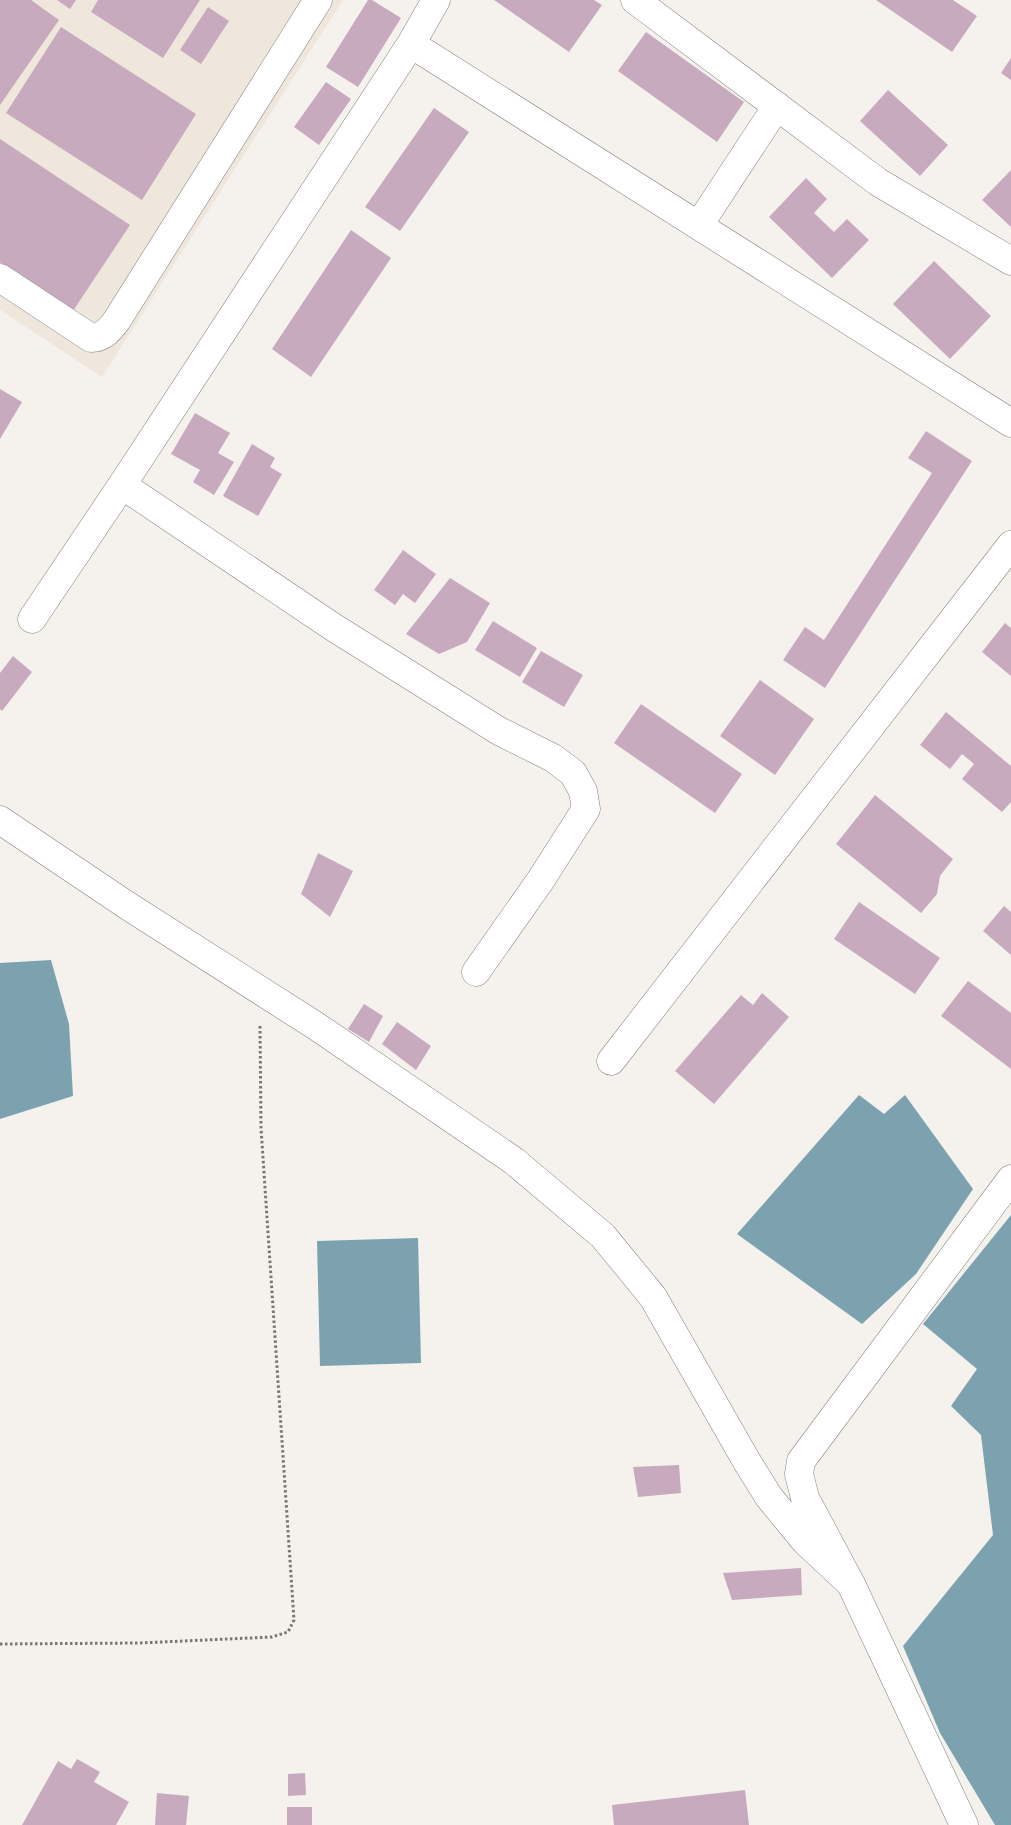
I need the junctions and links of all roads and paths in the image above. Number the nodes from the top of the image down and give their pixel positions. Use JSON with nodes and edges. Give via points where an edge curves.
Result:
{"nodes":[{"id":1,"x":318,"y":0,"type":"edge"},
{"id":2,"x":436,"y":0,"type":"edge"},
{"id":3,"x":635,"y":0,"type":"edge"},
{"id":4,"x":411,"y":44,"type":"junction"},
{"id":5,"x":777,"y":106,"type":"junction"},
{"id":6,"x":699,"y":226,"type":"junction"},
{"id":7,"x":1011,"y":261,"type":"edge"},
{"id":8,"x":0,"y":278,"type":"edge"},
{"id":9,"x":1011,"y":423,"type":"edge"},
{"id":10,"x":122,"y":485,"type":"junction"},
{"id":11,"x":1011,"y":546,"type":"edge"},
{"id":12,"x":32,"y":619,"type":"dead end"},
{"id":13,"x":0,"y":820,"type":"edge"},
{"id":14,"x":476,"y":972,"type":"dead end"},
{"id":15,"x":260,"y":990,"type":"junction"},
{"id":16,"x":610,"y":1061,"type":"dead end"},
{"id":17,"x":1011,"y":1179,"type":"edge"},
{"id":18,"x":851,"y":1584,"type":"junction"},
{"id":19,"x":0,"y":1644,"type":"edge"},
{"id":20,"x":964,"y":1825,"type":"edge"}],
"edges":[{"from":1,"to":8,"type":"street","via":[[106,333],[91,338]]},
{"from":2,"to":4,"type":"street"},
{"from":3,"to":5,"type":"street"},
{"from":4,"to":6,"type":"street"},
{"from":4,"to":10,"type":"street"},
{"from":5,"to":6,"type":"street"},
{"from":5,"to":7,"type":"street","via":[[878,182]]},
{"from":6,"to":9,"type":"street"},
{"from":10,"to":12,"type":"street"},
{"from":10,"to":14,"type":"street","via":[[332,627],[573,773],[583,791],[586,809]]},
{"from":11,"to":16,"type":"street"},
{"from":13,"to":15,"type":"street"},
{"from":15,"to":18,"type":"street","via":[[514,1161],[603,1236],[652,1297],[769,1497],[806,1541]]},
{"from":15,"to":19,"type":"path","via":[[261,1128],[294,1620],[288,1632],[272,1637],[139,1643]]},
{"from":17,"to":18,"type":"street","via":[[801,1461],[799,1474],[805,1498]]},
{"from":18,"to":20,"type":"street"}]}
